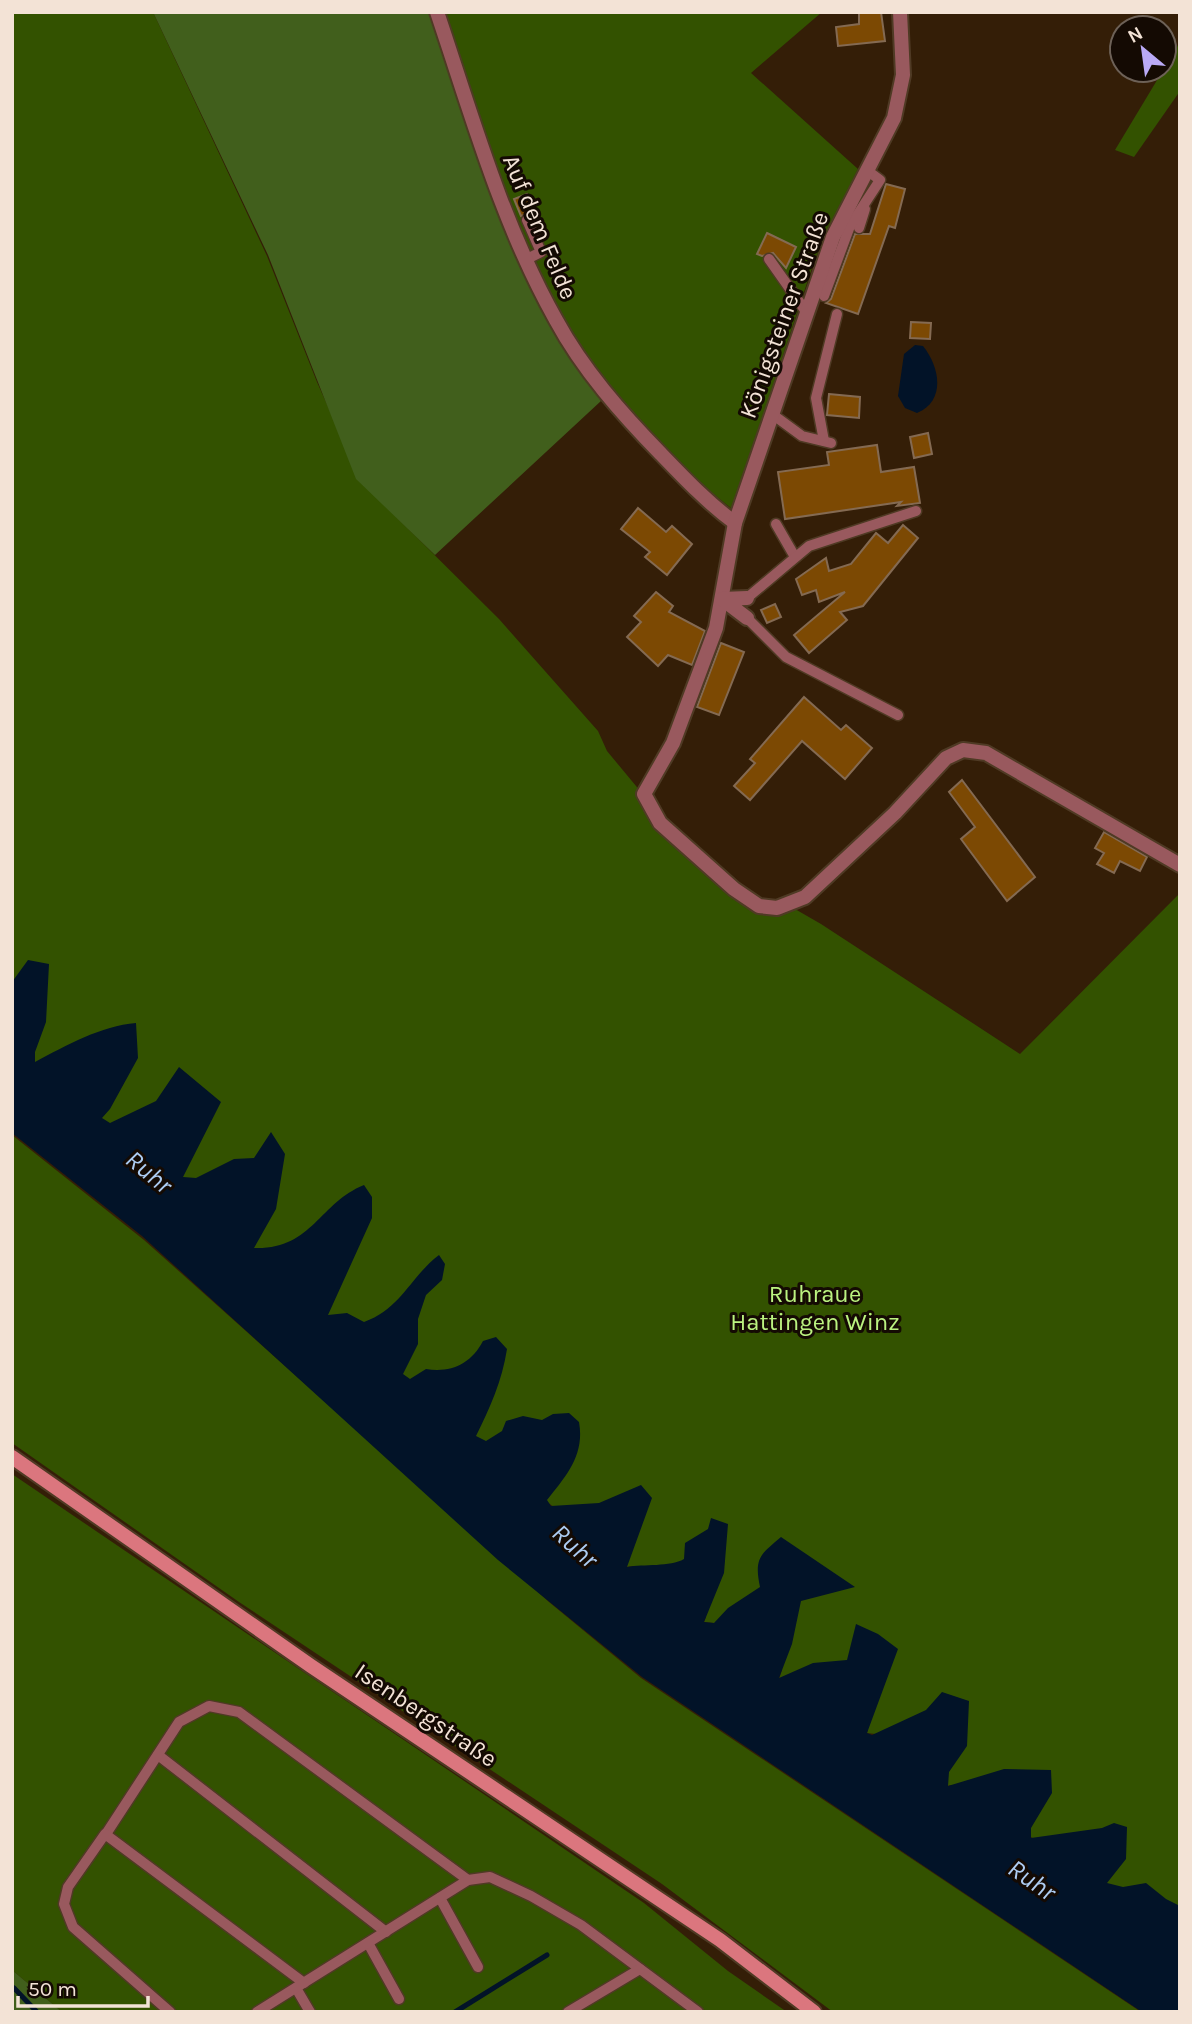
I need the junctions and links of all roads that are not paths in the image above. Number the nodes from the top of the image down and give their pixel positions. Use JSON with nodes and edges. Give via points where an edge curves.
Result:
{"nodes":[{"id":1,"x":437,"y":12,"type":"edge"},
{"id":2,"x":900,"y":12,"type":"edge"},
{"id":3,"x":868,"y":170,"type":"junction"},
{"id":4,"x":868,"y":199,"type":"junction"},
{"id":5,"x":527,"y":220,"type":"dead end"},
{"id":6,"x":859,"y":228,"type":"dead end"},
{"id":7,"x":769,"y":259,"type":"dead end"},
{"id":8,"x":525,"y":260,"type":"junction"},
{"id":9,"x":824,"y":296,"type":"dead end"},
{"id":10,"x":807,"y":313,"type":"junction"},
{"id":11,"x":837,"y":314,"type":"dead end"},
{"id":12,"x":772,"y":414,"type":"junction"},
{"id":13,"x":916,"y":511,"type":"dead end"},
{"id":14,"x":735,"y":523,"type":"junction"},
{"id":15,"x":776,"y":524,"type":"dead end"},
{"id":16,"x":795,"y":557,"type":"junction"},
{"id":17,"x":747,"y":598,"type":"joint"},
{"id":18,"x":722,"y":599,"type":"junction"},
{"id":19,"x":747,"y":618,"type":"joint"},
{"id":20,"x":898,"y":715,"type":"dead end"},
{"id":21,"x":1180,"y":865,"type":"edge"},
{"id":22,"x":12,"y":1457,"type":"edge"},
{"id":23,"x":158,"y":1755,"type":"junction"},
{"id":24,"x":106,"y":1835,"type":"junction"},
{"id":25,"x":468,"y":1880,"type":"junction"},
{"id":26,"x":440,"y":1898,"type":"junction"},
{"id":27,"x":386,"y":1932,"type":"junction"},
{"id":28,"x":368,"y":1943,"type":"junction"},
{"id":29,"x":478,"y":1967,"type":"dead end"},
{"id":30,"x":640,"y":1969,"type":"junction"},
{"id":31,"x":300,"y":1986,"type":"junction"},
{"id":32,"x":399,"y":1999,"type":"dead end"},
{"id":33,"x":170,"y":2012,"type":"edge"},
{"id":34,"x":257,"y":2012,"type":"edge"},
{"id":35,"x":310,"y":2012,"type":"edge"},
{"id":36,"x":568,"y":2012,"type":"edge"},
{"id":37,"x":698,"y":2012,"type":"edge"},
{"id":38,"x":814,"y":2012,"type":"edge"}],
"edges":[{"from":1,"to":8,"type":"street","name":"Auf dem Felde"},
{"from":2,"to":3,"type":"street","name":"Königsteiner Straße","via":[[904,53],[901,95]]},
{"from":3,"to":4,"type":"lane","via":[[880,180]]},
{"from":3,"to":10,"type":"street","name":"Königsteiner Straße","via":[[833,237]]},
{"from":4,"to":6,"type":"lane"},
{"from":4,"to":9,"type":"lane","via":[[850,226]]},
{"from":5,"to":8,"type":"lane","via":[[541,252]]},
{"from":7,"to":10,"type":"lane"},
{"from":8,"to":14,"type":"street","name":"Auf dem Felde","via":[[557,322],[596,381],[654,447]]},
{"from":10,"to":12,"type":"street","name":"Königsteiner Straße"},
{"from":11,"to":12,"type":"lane","via":[[816,398],[827,442],[802,436]]},
{"from":12,"to":14,"type":"street","name":"Königsteiner Straße"},
{"from":13,"to":16,"type":"lane","via":[[808,546]]},
{"from":14,"to":18,"type":"street","name":"Königsteiner Straße"},
{"from":15,"to":16,"type":"lane"},
{"from":16,"to":17,"type":"lane"},
{"from":17,"to":18,"type":"street"},
{"from":18,"to":19,"type":"street"},
{"from":18,"to":21,"type":"street","name":"Königsteiner Straße","via":[[716,628],[673,743],[645,794],[660,823],[750,901],[777,908],[805,897],[895,813],[938,764],[963,750],[986,753]]},
{"from":19,"to":20,"type":"lane","via":[[786,657]]},
{"from":22,"to":38,"type":"main road","name":"Isenbergstraße","via":[[311,1666],[699,1925]]},
{"from":23,"to":24,"type":"lane"},
{"from":23,"to":25,"type":"lane","via":[[179,1722],[209,1706],[239,1712]]},
{"from":23,"to":27,"type":"lane"},
{"from":24,"to":31,"type":"lane"},
{"from":24,"to":33,"type":"lane","via":[[68,1887],[64,1904],[73,1927]]},
{"from":25,"to":26,"type":"lane"},
{"from":25,"to":30,"type":"lane","via":[[490,1877],[531,1896],[581,1925]]},
{"from":26,"to":27,"type":"lane"},
{"from":26,"to":29,"type":"lane"},
{"from":27,"to":28,"type":"lane"},
{"from":28,"to":31,"type":"lane"},
{"from":28,"to":32,"type":"lane"},
{"from":30,"to":36,"type":"lane"},
{"from":30,"to":37,"type":"lane"},
{"from":31,"to":34,"type":"lane"},
{"from":31,"to":35,"type":"lane"}]}
